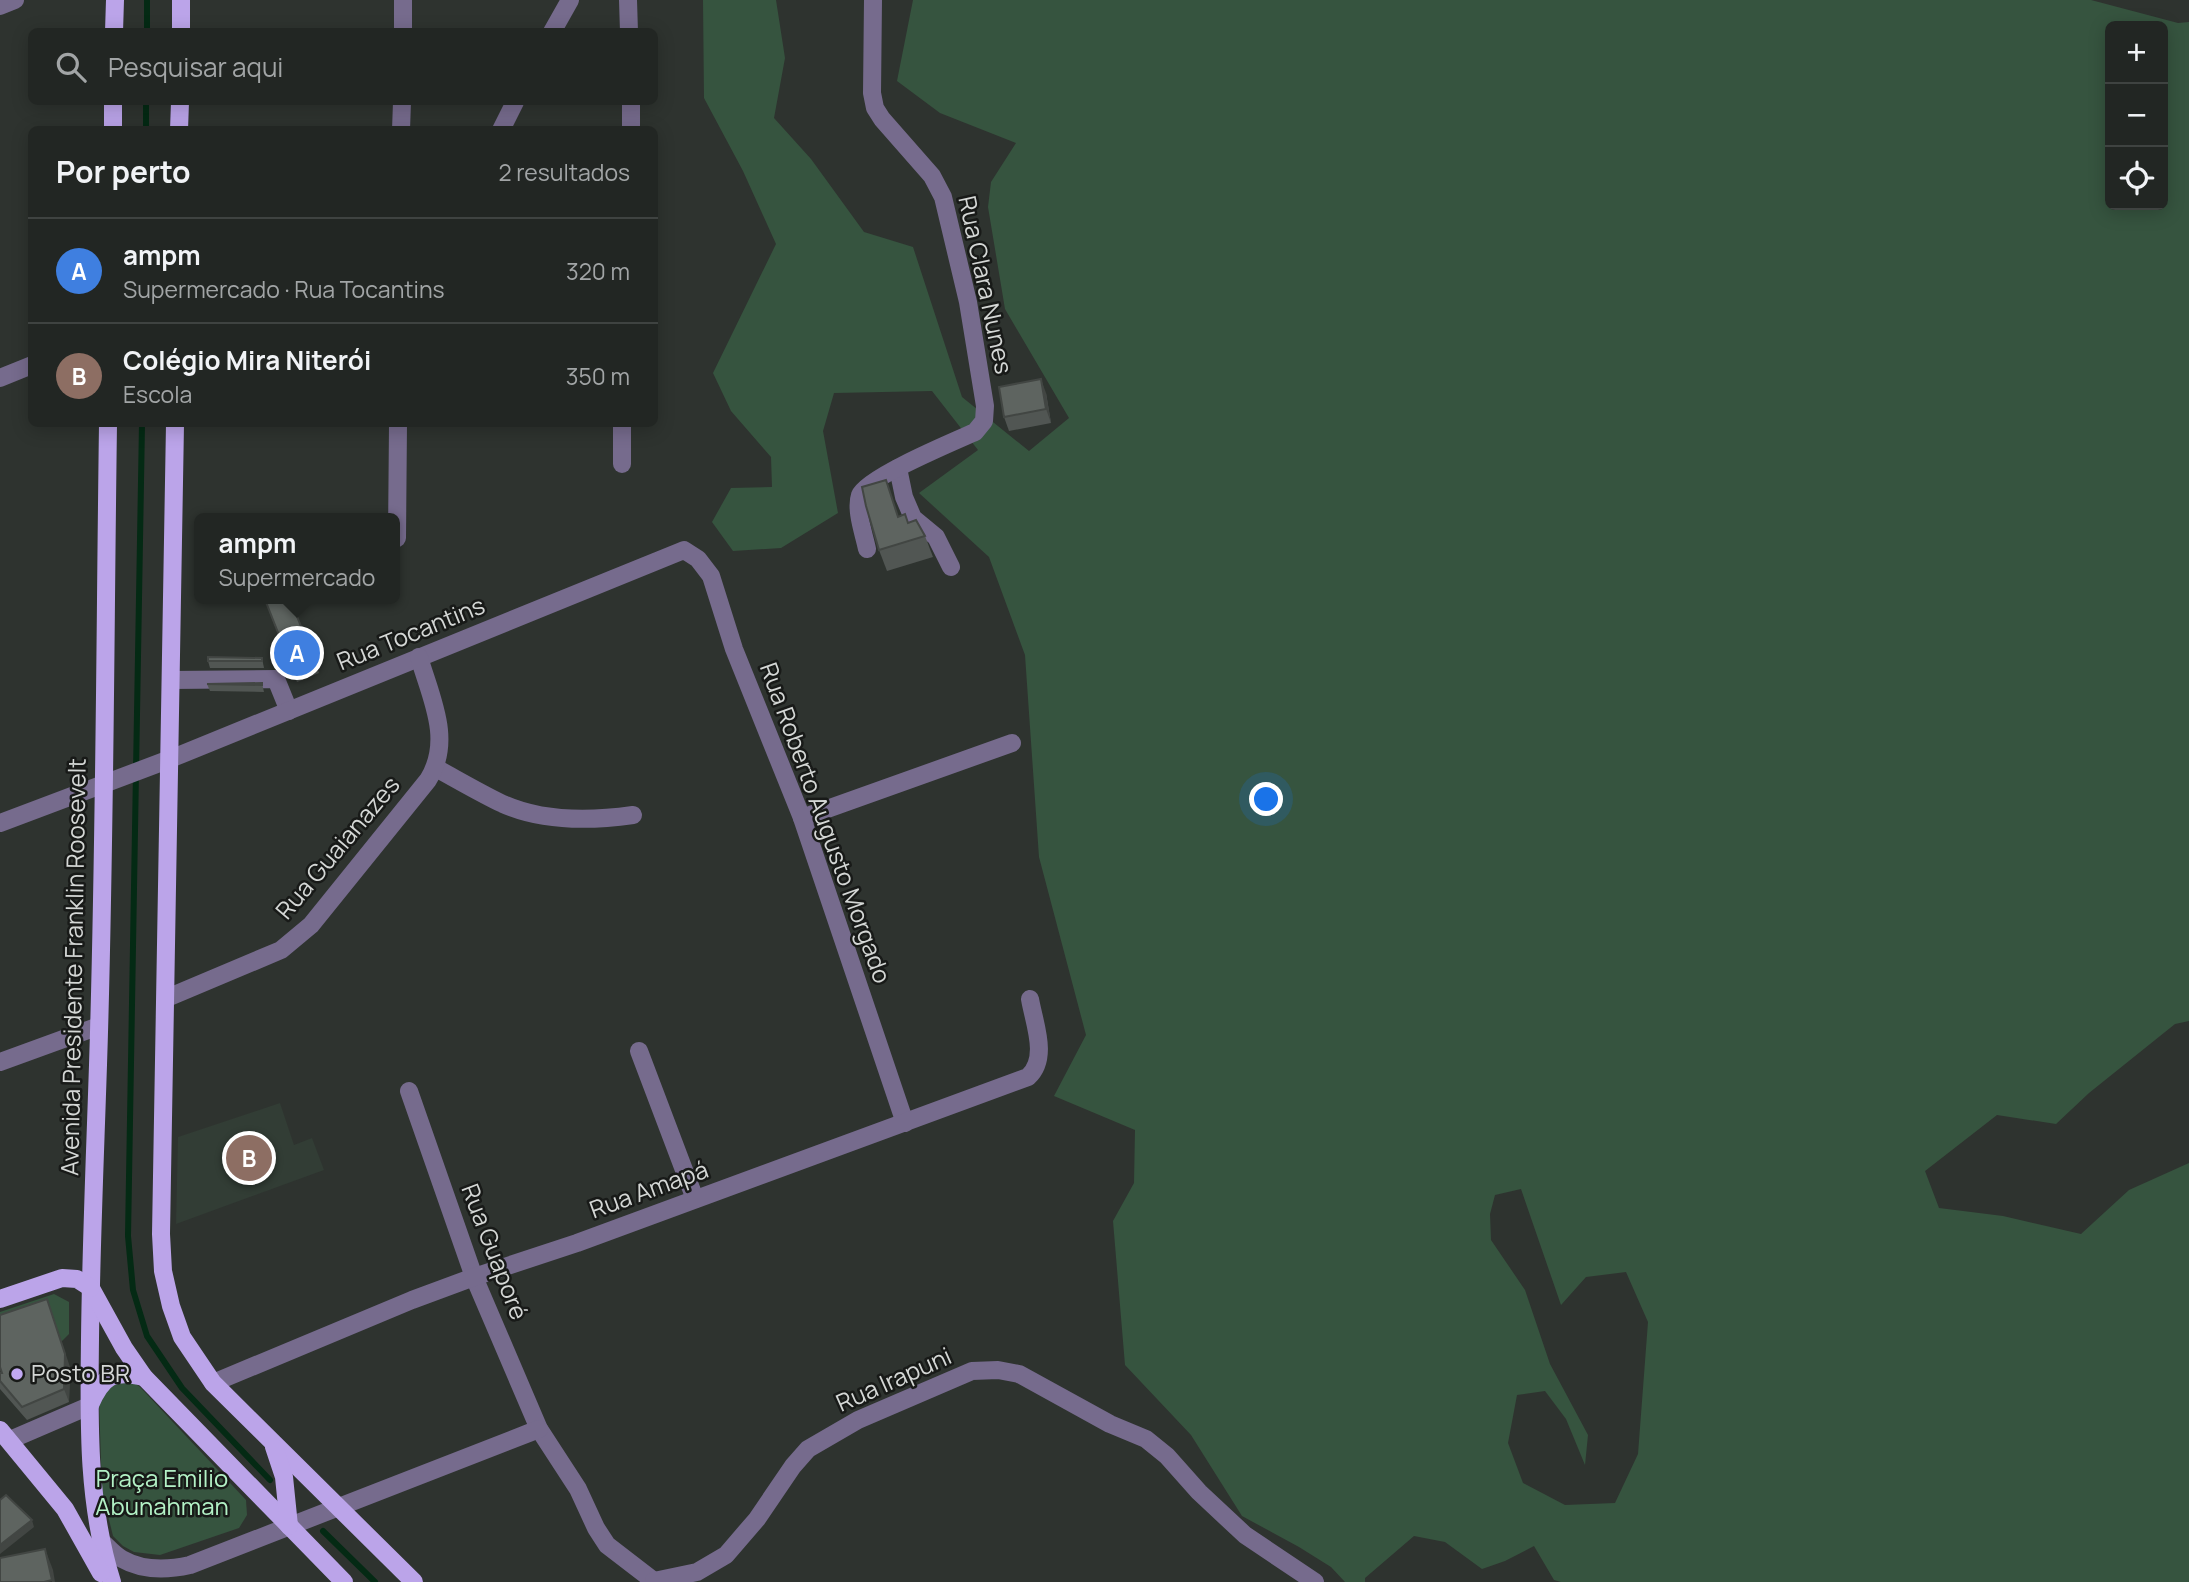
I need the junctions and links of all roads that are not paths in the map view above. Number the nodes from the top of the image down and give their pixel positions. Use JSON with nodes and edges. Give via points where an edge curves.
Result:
{"nodes":[{"id":1,"x":15,"y":0,"type":"edge"},
{"id":2,"x":115,"y":0,"type":"edge"},
{"id":3,"x":181,"y":0,"type":"edge"},
{"id":4,"x":403,"y":0,"type":"edge"},
{"id":5,"x":570,"y":0,"type":"edge"},
{"id":6,"x":628,"y":0,"type":"edge"},
{"id":7,"x":873,"y":0,"type":"edge"},
{"id":8,"x":0,"y":6,"type":"edge"},
{"id":9,"x":114,"y":28,"type":"edge"},
{"id":10,"x":181,"y":28,"type":"edge"},
{"id":11,"x":402,"y":28,"type":"edge"},
{"id":12,"x":554,"y":28,"type":"edge"},
{"id":13,"x":629,"y":28,"type":"edge"},
{"id":14,"x":113,"y":105,"type":"edge"},
{"id":15,"x":180,"y":105,"type":"edge"},
{"id":16,"x":402,"y":105,"type":"edge"},
{"id":17,"x":514,"y":105,"type":"edge"},
{"id":18,"x":631,"y":105,"type":"edge"},
{"id":19,"x":113,"y":126,"type":"edge"},
{"id":20,"x":179,"y":126,"type":"edge"},
{"id":21,"x":401,"y":126,"type":"edge"},
{"id":22,"x":503,"y":126,"type":"edge"},
{"id":23,"x":631,"y":126,"type":"edge"},
{"id":24,"x":28,"y":367,"type":"edge"},
{"id":25,"x":0,"y":378,"type":"edge"},
{"id":26,"x":108,"y":427,"type":"edge"},
{"id":27,"x":175,"y":427,"type":"edge"},
{"id":28,"x":398,"y":427,"type":"edge"},
{"id":29,"x":622,"y":427,"type":"edge"},
{"id":30,"x":622,"y":464,"type":"dead end"},
{"id":31,"x":898,"y":468,"type":"junction"},
{"id":32,"x":397,"y":513,"type":"edge"},
{"id":33,"x":867,"y":549,"type":"dead end"},
{"id":34,"x":684,"y":550,"type":"joint"},
{"id":35,"x":951,"y":567,"type":"dead end"},
{"id":36,"x":419,"y":657,"type":"junction"},
{"id":37,"x":171,"y":680,"type":"junction"},
{"id":38,"x":289,"y":711,"type":"junction"},
{"id":39,"x":1012,"y":743,"type":"dead end"},
{"id":40,"x":170,"y":759,"type":"junction"},
{"id":41,"x":436,"y":768,"type":"junction"},
{"id":42,"x":103,"y":785,"type":"junction"},
{"id":43,"x":632,"y":814,"type":"dead end"},
{"id":44,"x":802,"y":818,"type":"junction"},
{"id":45,"x":0,"y":823,"type":"edge"},
{"id":46,"x":167,"y":998,"type":"junction"},
{"id":47,"x":1030,"y":999,"type":"dead end"},
{"id":48,"x":99,"y":1026,"type":"junction"},
{"id":49,"x":639,"y":1051,"type":"dead end"},
{"id":50,"x":0,"y":1062,"type":"edge"},
{"id":51,"x":409,"y":1091,"type":"dead end"},
{"id":52,"x":905,"y":1124,"type":"junction"},
{"id":53,"x":695,"y":1199,"type":"junction"},
{"id":54,"x":474,"y":1276,"type":"junction"},
{"id":55,"x":91,"y":1288,"type":"junction"},
{"id":56,"x":0,"y":1299,"type":"edge"},
{"id":57,"x":144,"y":1377,"type":"junction"},
{"id":58,"x":213,"y":1383,"type":"junction"},
{"id":59,"x":89,"y":1406,"type":"junction"},
{"id":60,"x":540,"y":1429,"type":"junction"},
{"id":61,"x":5,"y":1435,"type":"edge"},
{"id":62,"x":272,"y":1442,"type":"junction"},
{"id":63,"x":341,"y":1507,"type":"junction"},
{"id":64,"x":289,"y":1525,"type":"junction"},
{"id":65,"x":100,"y":1540,"type":"junction"},
{"id":66,"x":106,"y":1582,"type":"edge"},
{"id":67,"x":112,"y":1582,"type":"edge"},
{"id":68,"x":344,"y":1582,"type":"edge"},
{"id":69,"x":415,"y":1582,"type":"edge"},
{"id":70,"x":655,"y":1582,"type":"edge"},
{"id":71,"x":1315,"y":1582,"type":"edge"}],
"edges":[{"from":1,"to":8,"type":"street"},
{"from":2,"to":9,"type":"main road"},
{"from":3,"to":10,"type":"main road"},
{"from":4,"to":11,"type":"street"},
{"from":5,"to":12,"type":"street"},
{"from":6,"to":13,"type":"street"},
{"from":7,"to":31,"type":"street","name":"Rua Clara Nunes","via":[[875,108],[932,176],[943,197],[968,302],[985,406],[984,421],[975,432]]},
{"from":14,"to":19,"type":"main road"},
{"from":15,"to":20,"type":"main road"},
{"from":16,"to":21,"type":"street"},
{"from":17,"to":22,"type":"street"},
{"from":18,"to":23,"type":"street"},
{"from":24,"to":25,"type":"street"},
{"from":26,"to":42,"type":"main road","name":"Avenida Presidente Franklin Roosevelt"},
{"from":27,"to":37,"type":"main road"},
{"from":28,"to":32,"type":"street"},
{"from":29,"to":30,"type":"street"},
{"from":31,"to":33,"type":"street","name":"Rua Clara Nunes","via":[[865,486],[859,495]]},
{"from":31,"to":35,"type":"street","via":[[913,518],[936,537]]},
{"from":34,"to":36,"type":"street","name":"Rua Tocantins"},
{"from":34,"to":44,"type":"street","name":"Rua Roberto Augusto Morgado","via":[[711,576],[734,649]]},
{"from":36,"to":38,"type":"street","name":"Rua Tocantins"},
{"from":36,"to":41,"type":"street","via":[[440,727]]},
{"from":37,"to":38,"type":"street","via":[[276,680]]},
{"from":37,"to":40,"type":"main road"},
{"from":38,"to":40,"type":"street","name":"Rua Tocantins"},
{"from":39,"to":44,"type":"street"},
{"from":40,"to":42,"type":"street","name":"Rua Tocantins"},
{"from":40,"to":46,"type":"main road"},
{"from":41,"to":43,"type":"street","via":[[506,805],[541,815],[598,820]]},
{"from":41,"to":46,"type":"street","name":"Rua Guaianazes","via":[[311,925],[281,950]]},
{"from":42,"to":45,"type":"street","name":"Rua Tocantins"},
{"from":42,"to":48,"type":"main road","name":"Avenida Presidente Franklin Roosevelt"},
{"from":44,"to":52,"type":"street","name":"Rua Roberto Augusto Morgado"},
{"from":46,"to":58,"type":"main road","via":[[163,1271],[182,1337]]},
{"from":47,"to":52,"type":"street","name":"Rua Amapá","via":[[1040,1054],[1035,1071]]},
{"from":48,"to":50,"type":"street"},
{"from":48,"to":55,"type":"main road","name":"Avenida Presidente Franklin Roosevelt"},
{"from":49,"to":53,"type":"street"},
{"from":51,"to":54,"type":"street","name":"Rua Guaporé"},
{"from":52,"to":53,"type":"street","name":"Rua Amapá"},
{"from":53,"to":54,"type":"street","name":"Rua Amapá"},
{"from":54,"to":58,"type":"street","name":"Rua Amapá"},
{"from":54,"to":60,"type":"street","name":"Rua Guaporé"},
{"from":55,"to":56,"type":"main road","via":[[77,1279],[62,1278]]},
{"from":55,"to":57,"type":"main road"},
{"from":55,"to":59,"type":"main road","name":"Avenida Presidente Franklin Roosevelt"},
{"from":57,"to":59,"type":"main road","via":[[127,1373],[108,1377]]},
{"from":57,"to":64,"type":"main road"},
{"from":58,"to":62,"type":"main road"},
{"from":59,"to":61,"type":"street"},
{"from":59,"to":65,"type":"main road","name":"Avenida Presidente Franklin Roosevelt","via":[[90,1461]]},
{"from":60,"to":63,"type":"street"},
{"from":60,"to":70,"type":"street","name":"Rua Guaporé","via":[[607,1545]]},
{"from":61,"to":66,"type":"main road","via":[[65,1509]]},
{"from":62,"to":63,"type":"main road"},
{"from":62,"to":64,"type":"main road","via":[[284,1476]]},
{"from":63,"to":64,"type":"street"},
{"from":63,"to":69,"type":"main road"},
{"from":64,"to":65,"type":"street","via":[[168,1570],[122,1560]]},
{"from":64,"to":68,"type":"main road"},
{"from":65,"to":67,"type":"main road","name":"Avenida Presidente Franklin Roosevelt"},
{"from":70,"to":71,"type":"street","name":"Rua Irapuni","via":[[697,1572],[726,1556],[808,1449],[858,1420],[972,1371],[998,1370],[1018,1374],[1146,1440],[1245,1535]]}]}
